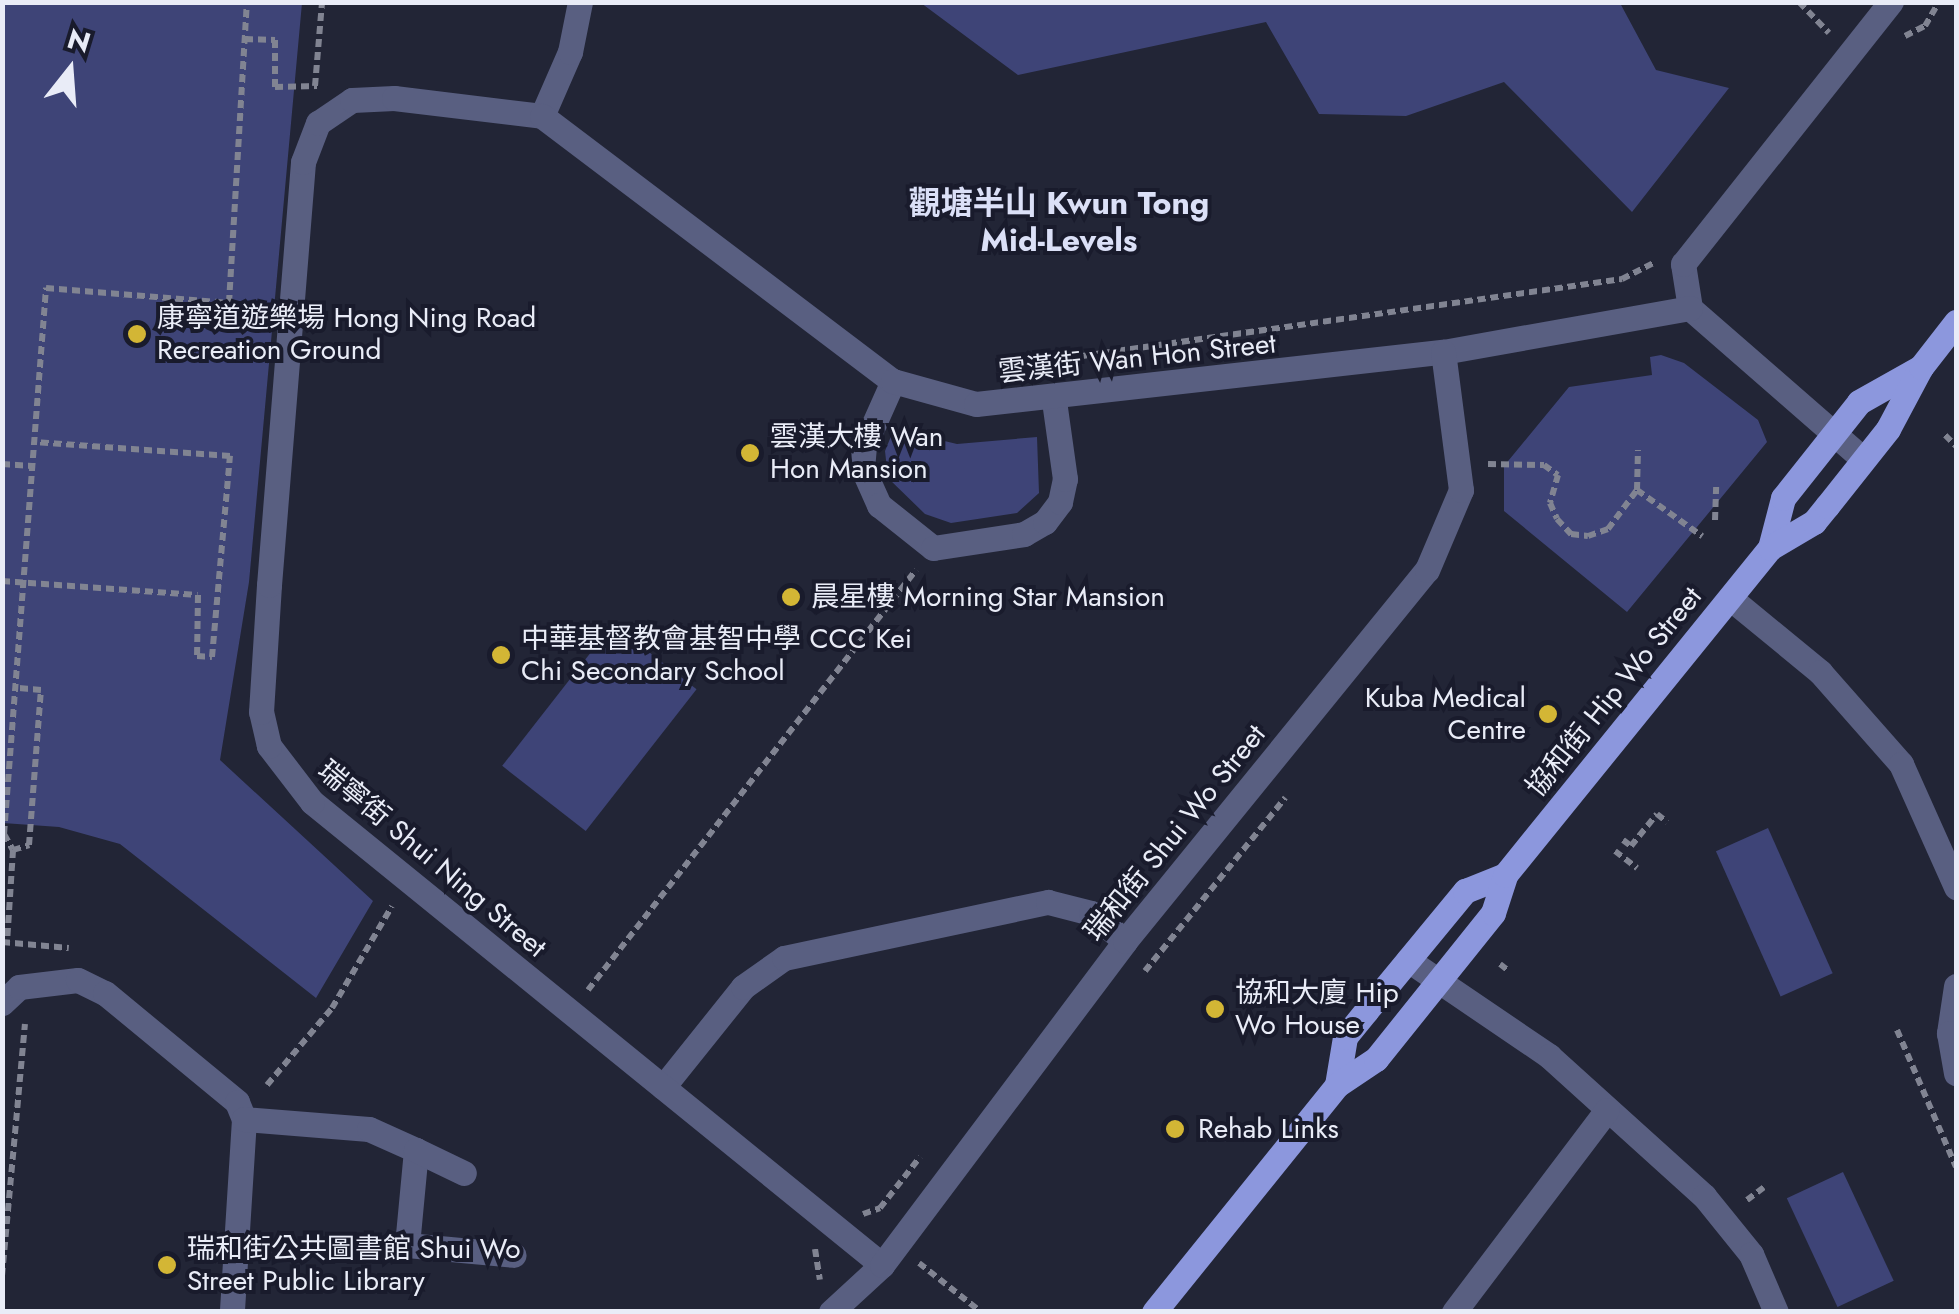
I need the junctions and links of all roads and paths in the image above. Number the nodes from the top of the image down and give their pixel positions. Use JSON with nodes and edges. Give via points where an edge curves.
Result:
{"nodes":[{"id":1,"x":247,"y":2,"type":"edge"},
{"id":2,"x":322,"y":2,"type":"edge"},
{"id":3,"x":580,"y":2,"type":"edge"},
{"id":4,"x":1798,"y":2,"type":"edge"},
{"id":5,"x":1891,"y":2,"type":"edge"},
{"id":6,"x":1939,"y":2,"type":"edge"},
{"id":7,"x":1836,"y":38,"type":"dead end"},
{"id":8,"x":245,"y":39,"type":"junction"},
{"id":9,"x":1897,"y":39,"type":"dead end"},
{"id":10,"x":326,"y":84,"type":"dead end"},
{"id":11,"x":315,"y":86,"type":"junction"},
{"id":12,"x":307,"y":100,"type":"dead end"},
{"id":13,"x":542,"y":116,"type":"junction"},
{"id":14,"x":1658,"y":258,"type":"dead end"},
{"id":15,"x":1690,"y":308,"type":"junction"},
{"id":16,"x":1956,"y":322,"type":"edge"},
{"id":17,"x":1443,"y":352,"type":"junction"},
{"id":18,"x":1026,"y":364,"type":"dead end"},
{"id":19,"x":1921,"y":367,"type":"junction"},
{"id":20,"x":893,"y":381,"type":"junction"},
{"id":21,"x":1054,"y":400,"type":"junction"},
{"id":22,"x":1833,"y":434,"type":"junction"},
{"id":23,"x":1946,"y":434,"type":"dead end"},
{"id":24,"x":34,"y":442,"type":"junction"},
{"id":25,"x":1956,"y":446,"type":"edge"},
{"id":26,"x":1638,"y":450,"type":"dead end"},
{"id":27,"x":1863,"y":460,"type":"junction"},
{"id":28,"x":2,"y":464,"type":"edge"},
{"id":29,"x":1482,"y":464,"type":"dead end"},
{"id":30,"x":32,"y":466,"type":"junction"},
{"id":31,"x":1716,"y":487,"type":"dead end"},
{"id":32,"x":1636,"y":490,"type":"junction"},
{"id":33,"x":1714,"y":520,"type":"dead end"},
{"id":34,"x":1702,"y":536,"type":"dead end"},
{"id":35,"x":1770,"y":548,"type":"junction"},
{"id":36,"x":923,"y":561,"type":"dead end"},
{"id":37,"x":2,"y":581,"type":"edge"},
{"id":38,"x":24,"y":583,"type":"junction"},
{"id":39,"x":1730,"y":598,"type":"junction"},
{"id":40,"x":16,"y":688,"type":"junction"},
{"id":41,"x":1667,"y":822,"type":"dead end"},
{"id":42,"x":3,"y":834,"type":"edge"},
{"id":43,"x":1623,"y":840,"type":"dead end"},
{"id":44,"x":13,"y":850,"type":"junction"},
{"id":45,"x":1615,"y":851,"type":"dead end"},
{"id":46,"x":1637,"y":868,"type":"dead end"},
{"id":47,"x":1505,"y":875,"type":"junction"},
{"id":48,"x":1956,"y":886,"type":"edge"},
{"id":49,"x":397,"y":897,"type":"dead end"},
{"id":50,"x":1124,"y":941,"type":"junction"},
{"id":51,"x":7,"y":942,"type":"dead end"},
{"id":52,"x":1408,"y":960,"type":"junction"},
{"id":53,"x":1500,"y":964,"type":"dead end"},
{"id":54,"x":1509,"y":971,"type":"dead end"},
{"id":55,"x":1438,"y":982,"type":"junction"},
{"id":56,"x":568,"y":984,"type":"dead end"},
{"id":57,"x":1956,"y":986,"type":"edge"},
{"id":58,"x":583,"y":996,"type":"junction"},
{"id":59,"x":2,"y":1002,"type":"edge"},
{"id":60,"x":597,"y":1006,"type":"dead end"},
{"id":61,"x":33,"y":1010,"type":"dead end"},
{"id":62,"x":1896,"y":1030,"type":"dead end"},
{"id":63,"x":1956,"y":1073,"type":"edge"},
{"id":64,"x":267,"y":1085,"type":"dead end"},
{"id":65,"x":1336,"y":1085,"type":"junction"},
{"id":66,"x":663,"y":1087,"type":"junction"},
{"id":67,"x":1608,"y":1110,"type":"junction"},
{"id":68,"x":244,"y":1119,"type":"junction"},
{"id":69,"x":927,"y":1148,"type":"dead end"},
{"id":70,"x":416,"y":1150,"type":"junction"},
{"id":71,"x":1956,"y":1167,"type":"edge"},
{"id":72,"x":464,"y":1173,"type":"dead end"},
{"id":73,"x":1764,"y":1187,"type":"dead end"},
{"id":74,"x":1751,"y":1197,"type":"dead end"},
{"id":75,"x":846,"y":1208,"type":"dead end"},
{"id":76,"x":809,"y":1233,"type":"dead end"},
{"id":77,"x":514,"y":1255,"type":"dead end"},
{"id":78,"x":912,"y":1257,"type":"dead end"},
{"id":79,"x":882,"y":1265,"type":"junction"},
{"id":80,"x":2,"y":1276,"type":"edge"},
{"id":81,"x":824,"y":1301,"type":"edge"},
{"id":82,"x":232,"y":1312,"type":"edge"},
{"id":83,"x":981,"y":1312,"type":"edge"},
{"id":84,"x":1154,"y":1312,"type":"edge"},
{"id":85,"x":1454,"y":1312,"type":"edge"},
{"id":86,"x":1776,"y":1312,"type":"edge"}],
"edges":[{"from":1,"to":8,"type":"path"},
{"from":2,"to":11,"type":"path"},
{"from":3,"to":13,"type":"street","via":[[570,52]]},
{"from":4,"to":7,"type":"path"},
{"from":5,"to":15,"type":"street","via":[[1695,244],[1683,264]]},
{"from":6,"to":9,"type":"path","via":[[1924,26]]},
{"from":8,"to":11,"type":"path","via":[[275,40],[275,87]]},
{"from":8,"to":24,"type":"path","via":[[229,304],[46,288]]},
{"from":10,"to":11,"type":"path"},
{"from":11,"to":12,"type":"path"},
{"from":13,"to":20,"type":"street","name":"雲漢街 Wan Hon Street"},
{"from":13,"to":66,"type":"street","name":"瑞寧街 Shui Ning Street","via":[[394,98],[352,100],[318,124],[304,162],[262,677],[269,746],[312,802]]},
{"from":14,"to":18,"type":"path","via":[[1622,279]]},
{"from":15,"to":17,"type":"street","name":"雲漢街 Wan Hon Street"},
{"from":15,"to":22,"type":"street"},
{"from":16,"to":19,"type":"main road","name":"協和街 Hip Wo Street"},
{"from":17,"to":21,"type":"street","name":"雲漢街 Wan Hon Street"},
{"from":17,"to":50,"type":"street","name":"瑞和街 Shui Wo Street","via":[[1460,490],[1434,558]]},
{"from":19,"to":22,"type":"main road","name":"協和街 Hip Wo Street","via":[[1859,402]]},
{"from":19,"to":27,"type":"main road","name":"協和街 Hip Wo Street"},
{"from":20,"to":21,"type":"street","name":"雲漢街 Wan Hon Street","via":[[976,404]]},
{"from":20,"to":21,"type":"street","via":[[864,446],[862,467],[879,506],[933,548],[1024,534],[1045,522],[1060,502],[1065,478]]},
{"from":22,"to":27,"type":"street"},
{"from":22,"to":35,"type":"main road","name":"協和街 Hip Wo Street","via":[[1783,498]]},
{"from":23,"to":25,"type":"path"},
{"from":24,"to":30,"type":"path"},
{"from":24,"to":38,"type":"path","via":[[230,456],[212,657],[197,656],[198,595]]},
{"from":26,"to":32,"type":"path"},
{"from":27,"to":35,"type":"main road","name":"協和街 Hip Wo Street","via":[[1814,522]]},
{"from":28,"to":30,"type":"path"},
{"from":29,"to":32,"type":"path","via":[[1544,465],[1558,475],[1550,502],[1570,534],[1608,529]]},
{"from":30,"to":38,"type":"path"},
{"from":31,"to":33,"type":"path"},
{"from":32,"to":34,"type":"path"},
{"from":35,"to":39,"type":"main road","name":"協和街 Hip Wo Street"},
{"from":36,"to":58,"type":"path"},
{"from":37,"to":38,"type":"path"},
{"from":38,"to":40,"type":"path"},
{"from":39,"to":47,"type":"main road","name":"協和街 Hip Wo Street"},
{"from":39,"to":48,"type":"street","via":[[1820,672],[1900,764]]},
{"from":40,"to":42,"type":"path"},
{"from":40,"to":44,"type":"path","via":[[41,690],[29,845]]},
{"from":41,"to":43,"type":"path","via":[[1656,814],[1631,846]]},
{"from":42,"to":44,"type":"path"},
{"from":44,"to":51,"type":"path"},
{"from":45,"to":46,"type":"path"},
{"from":47,"to":52,"type":"main road","name":"協和街 Hip Wo Street","via":[[1465,890]]},
{"from":47,"to":55,"type":"main road","name":"協和街 Hip Wo Street","via":[[1494,913]]},
{"from":49,"to":64,"type":"path","via":[[332,1008]]},
{"from":50,"to":66,"type":"street","via":[[1091,913],[1048,902],[784,958],[743,987]]},
{"from":50,"to":79,"type":"street","name":"瑞和街 Shui Wo Street"},
{"from":52,"to":55,"type":"street"},
{"from":52,"to":65,"type":"main road","name":"協和街 Hip Wo Street","via":[[1345,1037]]},
{"from":53,"to":54,"type":"path"},
{"from":55,"to":65,"type":"main road","name":"協和街 Hip Wo Street","via":[[1376,1059]]},
{"from":55,"to":67,"type":"street","via":[[1549,1056]]},
{"from":56,"to":58,"type":"path"},
{"from":57,"to":63,"type":"street","via":[[1949,1033]]},
{"from":58,"to":60,"type":"path"},
{"from":59,"to":68,"type":"street","via":[[19,987],[56,978],[105,993],[237,1102]]},
{"from":61,"to":80,"type":"path","via":[[21,1030]]},
{"from":62,"to":71,"type":"path"},
{"from":65,"to":84,"type":"main road","name":"協和街 Hip Wo Street"},
{"from":66,"to":79,"type":"street","name":"瑞寧街 Shui Ning Street"},
{"from":67,"to":85,"type":"street"},
{"from":67,"to":86,"type":"street","via":[[1704,1196],[1752,1254]]},
{"from":68,"to":70,"type":"street","via":[[370,1129]]},
{"from":68,"to":82,"type":"street"},
{"from":69,"to":75,"type":"path","via":[[880,1208],[863,1214]]},
{"from":70,"to":72,"type":"street"},
{"from":70,"to":77,"type":"street","via":[[407,1245]]},
{"from":73,"to":74,"type":"path"},
{"from":76,"to":81,"type":"path"},
{"from":78,"to":83,"type":"path"},
{"from":79,"to":81,"type":"street","name":"瑞和街 Shui Wo Street"}]}
